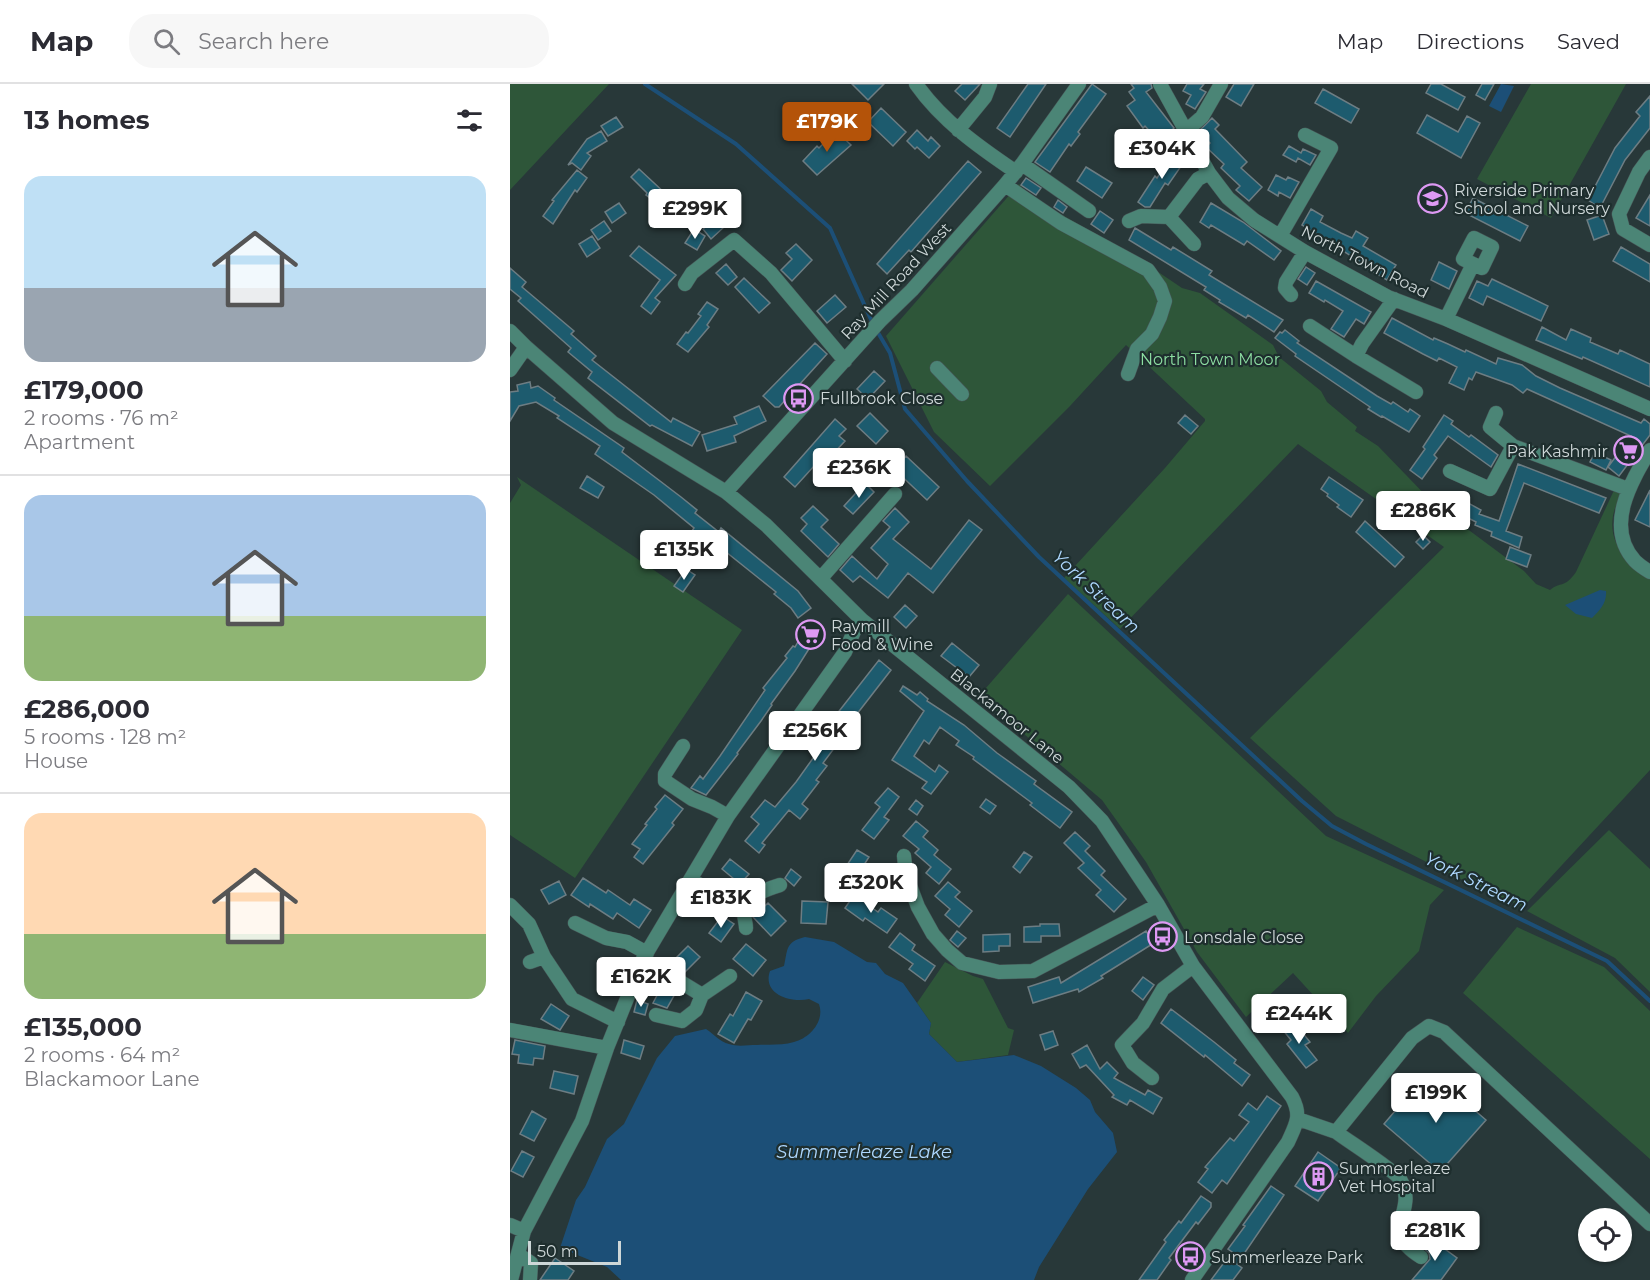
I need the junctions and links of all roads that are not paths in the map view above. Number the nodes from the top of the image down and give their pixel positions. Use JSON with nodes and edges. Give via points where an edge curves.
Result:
{"nodes":[{"id":1,"x":916,"y":84,"type":"edge"},
{"id":2,"x":990,"y":84,"type":"edge"},
{"id":3,"x":1079,"y":84,"type":"edge"},
{"id":4,"x":1160,"y":84,"type":"edge"},
{"id":5,"x":1221,"y":84,"type":"edge"},
{"id":6,"x":958,"y":130,"type":"junction"},
{"id":7,"x":1187,"y":130,"type":"junction"},
{"id":8,"x":1305,"y":135,"type":"dead end"},
{"id":9,"x":1650,"y":157,"type":"edge"},
{"id":10,"x":1019,"y":168,"type":"junction"},
{"id":11,"x":1209,"y":173,"type":"junction"},
{"id":12,"x":1005,"y":185,"type":"junction"},
{"id":13,"x":1089,"y":211,"type":"dead end"},
{"id":14,"x":1169,"y":217,"type":"junction"},
{"id":15,"x":1129,"y":221,"type":"dead end"},
{"id":16,"x":1280,"y":236,"type":"junction"},
{"id":17,"x":1194,"y":244,"type":"dead end"},
{"id":18,"x":1650,"y":245,"type":"edge"},
{"id":19,"x":1305,"y":252,"type":"junction"},
{"id":20,"x":1473,"y":264,"type":"dead end"},
{"id":21,"x":685,"y":284,"type":"dead end"},
{"id":22,"x":1291,"y":295,"type":"dead end"},
{"id":23,"x":1394,"y":299,"type":"junction"},
{"id":24,"x":1446,"y":320,"type":"junction"},
{"id":25,"x":1310,"y":326,"type":"dead end"},
{"id":26,"x":510,"y":331,"type":"edge"},
{"id":27,"x":526,"y":347,"type":"junction"},
{"id":28,"x":1356,"y":356,"type":"junction"},
{"id":29,"x":844,"y":361,"type":"junction"},
{"id":30,"x":937,"y":368,"type":"dead end"},
{"id":31,"x":510,"y":370,"type":"edge"},
{"id":32,"x":1128,"y":374,"type":"dead end"},
{"id":33,"x":1416,"y":392,"type":"dead end"},
{"id":34,"x":962,"y":394,"type":"dead end"},
{"id":35,"x":1650,"y":409,"type":"edge"},
{"id":36,"x":1496,"y":413,"type":"dead end"},
{"id":37,"x":1513,"y":446,"type":"junction"},
{"id":38,"x":1650,"y":450,"type":"edge"},
{"id":39,"x":1450,"y":471,"type":"dead end"},
{"id":40,"x":1628,"y":489,"type":"junction"},
{"id":41,"x":726,"y":492,"type":"junction"},
{"id":42,"x":895,"y":494,"type":"dead end"},
{"id":43,"x":1650,"y":572,"type":"edge"},
{"id":44,"x":821,"y":578,"type":"junction"},
{"id":45,"x":862,"y":620,"type":"junction"},
{"id":46,"x":683,"y":746,"type":"dead end"},
{"id":47,"x":728,"y":816,"type":"junction"},
{"id":48,"x":904,"y":856,"type":"dead end"},
{"id":49,"x":906,"y":875,"type":"junction"},
{"id":50,"x":691,"y":879,"type":"junction"},
{"id":51,"x":882,"y":881,"type":"dead end"},
{"id":52,"x":780,"y":885,"type":"dead end"},
{"id":53,"x":510,"y":905,"type":"edge"},
{"id":54,"x":1158,"y":905,"type":"junction"},
{"id":55,"x":744,"y":911,"type":"junction"},
{"id":56,"x":575,"y":923,"type":"dead end"},
{"id":57,"x":746,"y":928,"type":"dead end"},
{"id":58,"x":645,"y":956,"type":"junction"},
{"id":59,"x":544,"y":957,"type":"junction"},
{"id":60,"x":530,"y":962,"type":"dead end"},
{"id":61,"x":1193,"y":966,"type":"junction"},
{"id":62,"x":730,"y":976,"type":"dead end"},
{"id":63,"x":702,"y":995,"type":"junction"},
{"id":64,"x":656,"y":1015,"type":"dead end"},
{"id":65,"x":618,"y":1022,"type":"junction"},
{"id":66,"x":510,"y":1030,"type":"edge"},
{"id":67,"x":608,"y":1048,"type":"junction"},
{"id":68,"x":1152,"y":1078,"type":"dead end"},
{"id":69,"x":1298,"y":1113,"type":"junction"},
{"id":70,"x":1336,"y":1132,"type":"junction"},
{"id":71,"x":1650,"y":1224,"type":"edge"},
{"id":72,"x":510,"y":1225,"type":"edge"},
{"id":73,"x":524,"y":1231,"type":"junction"},
{"id":74,"x":518,"y":1254,"type":"junction"},
{"id":75,"x":1421,"y":1257,"type":"dead end"},
{"id":76,"x":530,"y":1279,"type":"edge"},
{"id":77,"x":511,"y":1280,"type":"edge"},
{"id":78,"x":1192,"y":1280,"type":"edge"}],
"edges":[{"from":1,"to":6,"type":"street"},
{"from":2,"to":6,"type":"street","via":[[986,97]]},
{"from":3,"to":10,"type":"street","name":"Ray Mill Road West"},
{"from":4,"to":7,"type":"street","name":"North Town Road"},
{"from":5,"to":7,"type":"street","via":[[1202,117]]},
{"from":6,"to":10,"type":"street"},
{"from":7,"to":11,"type":"street","name":"North Town Road"},
{"from":8,"to":16,"type":"street","via":[[1331,148]]},
{"from":9,"to":18,"type":"street","via":[[1619,214],[1623,229]]},
{"from":10,"to":12,"type":"street","name":"Ray Mill Road West"},
{"from":10,"to":13,"type":"street"},
{"from":11,"to":14,"type":"street","via":[[1198,179]]},
{"from":11,"to":16,"type":"street","name":"North Town Road","via":[[1228,198]]},
{"from":12,"to":29,"type":"street","name":"Ray Mill Road West"},
{"from":12,"to":32,"type":"street","via":[[1061,223],[1148,270],[1160,286],[1165,301],[1160,317],[1152,334],[1137,349]]},
{"from":14,"to":15,"type":"street","via":[[1141,216]]},
{"from":14,"to":17,"type":"street"},
{"from":16,"to":19,"type":"street","name":"North Town Road"},
{"from":19,"to":22,"type":"street","via":[[1286,282],[1285,288]]},
{"from":19,"to":23,"type":"street","name":"North Town Road"},
{"from":20,"to":24,"type":"street"},
{"from":21,"to":29,"type":"street","via":[[692,273],[734,240],[771,273]]},
{"from":23,"to":24,"type":"street","name":"North Town Road"},
{"from":23,"to":28,"type":"street"},
{"from":24,"to":35,"type":"street","name":"North Town Road"},
{"from":25,"to":28,"type":"street"},
{"from":26,"to":27,"type":"street","name":"Blackamoor Lane"},
{"from":27,"to":31,"type":"street"},
{"from":27,"to":41,"type":"street","name":"Blackamoor Lane","via":[[613,423]]},
{"from":28,"to":33,"type":"street"},
{"from":29,"to":41,"type":"street","name":"Ray Mill Road West"},
{"from":30,"to":34,"type":"street"},
{"from":36,"to":37,"type":"street","via":[[1490,427]]},
{"from":37,"to":39,"type":"street","via":[[1490,489]]},
{"from":37,"to":40,"type":"street"},
{"from":38,"to":40,"type":"street"},
{"from":40,"to":43,"type":"street","via":[[1620,521],[1621,538],[1635,561]]},
{"from":41,"to":44,"type":"street","name":"Blackamoor Lane"},
{"from":42,"to":44,"type":"street"},
{"from":44,"to":45,"type":"street","name":"Blackamoor Lane"},
{"from":45,"to":47,"type":"street","via":[[845,652]]},
{"from":45,"to":54,"type":"street","name":"Blackamoor Lane","via":[[1069,787],[1102,821]]},
{"from":46,"to":47,"type":"street","via":[[665,774],[665,781]]},
{"from":47,"to":50,"type":"street"},
{"from":48,"to":49,"type":"street"},
{"from":49,"to":51,"type":"street"},
{"from":49,"to":54,"type":"street","via":[[918,907],[947,950],[962,963],[999,972],[1033,970]]},
{"from":50,"to":55,"type":"street","via":[[722,907]]},
{"from":50,"to":58,"type":"street"},
{"from":52,"to":55,"type":"street","via":[[760,891]]},
{"from":53,"to":59,"type":"street","via":[[529,924]]},
{"from":54,"to":61,"type":"street","name":"Blackamoor Lane"},
{"from":55,"to":57,"type":"street"},
{"from":56,"to":58,"type":"street","via":[[606,938],[627,942]]},
{"from":58,"to":63,"type":"street"},
{"from":58,"to":65,"type":"street"},
{"from":59,"to":60,"type":"street"},
{"from":59,"to":65,"type":"street","via":[[572,999]]},
{"from":61,"to":68,"type":"street","via":[[1163,989],[1143,1023],[1122,1044],[1133,1063]]},
{"from":61,"to":69,"type":"street","name":"Blackamoor Lane","via":[[1292,1097]]},
{"from":62,"to":63,"type":"street"},
{"from":63,"to":64,"type":"street","via":[[696,1010],[682,1021]]},
{"from":65,"to":67,"type":"street"},
{"from":66,"to":67,"type":"street"},
{"from":67,"to":73,"type":"street","via":[[582,1121]]},
{"from":69,"to":70,"type":"street"},
{"from":69,"to":78,"type":"street","via":[[1288,1142]]},
{"from":70,"to":71,"type":"street","via":[[1412,1038],[1429,1026],[1444,1032]]},
{"from":70,"to":75,"type":"street","via":[[1400,1178],[1406,1207],[1400,1235],[1406,1248]]},
{"from":72,"to":73,"type":"street"},
{"from":73,"to":74,"type":"street"},
{"from":74,"to":76,"type":"street","via":[[531,1263]]},
{"from":74,"to":77,"type":"street"}]}
